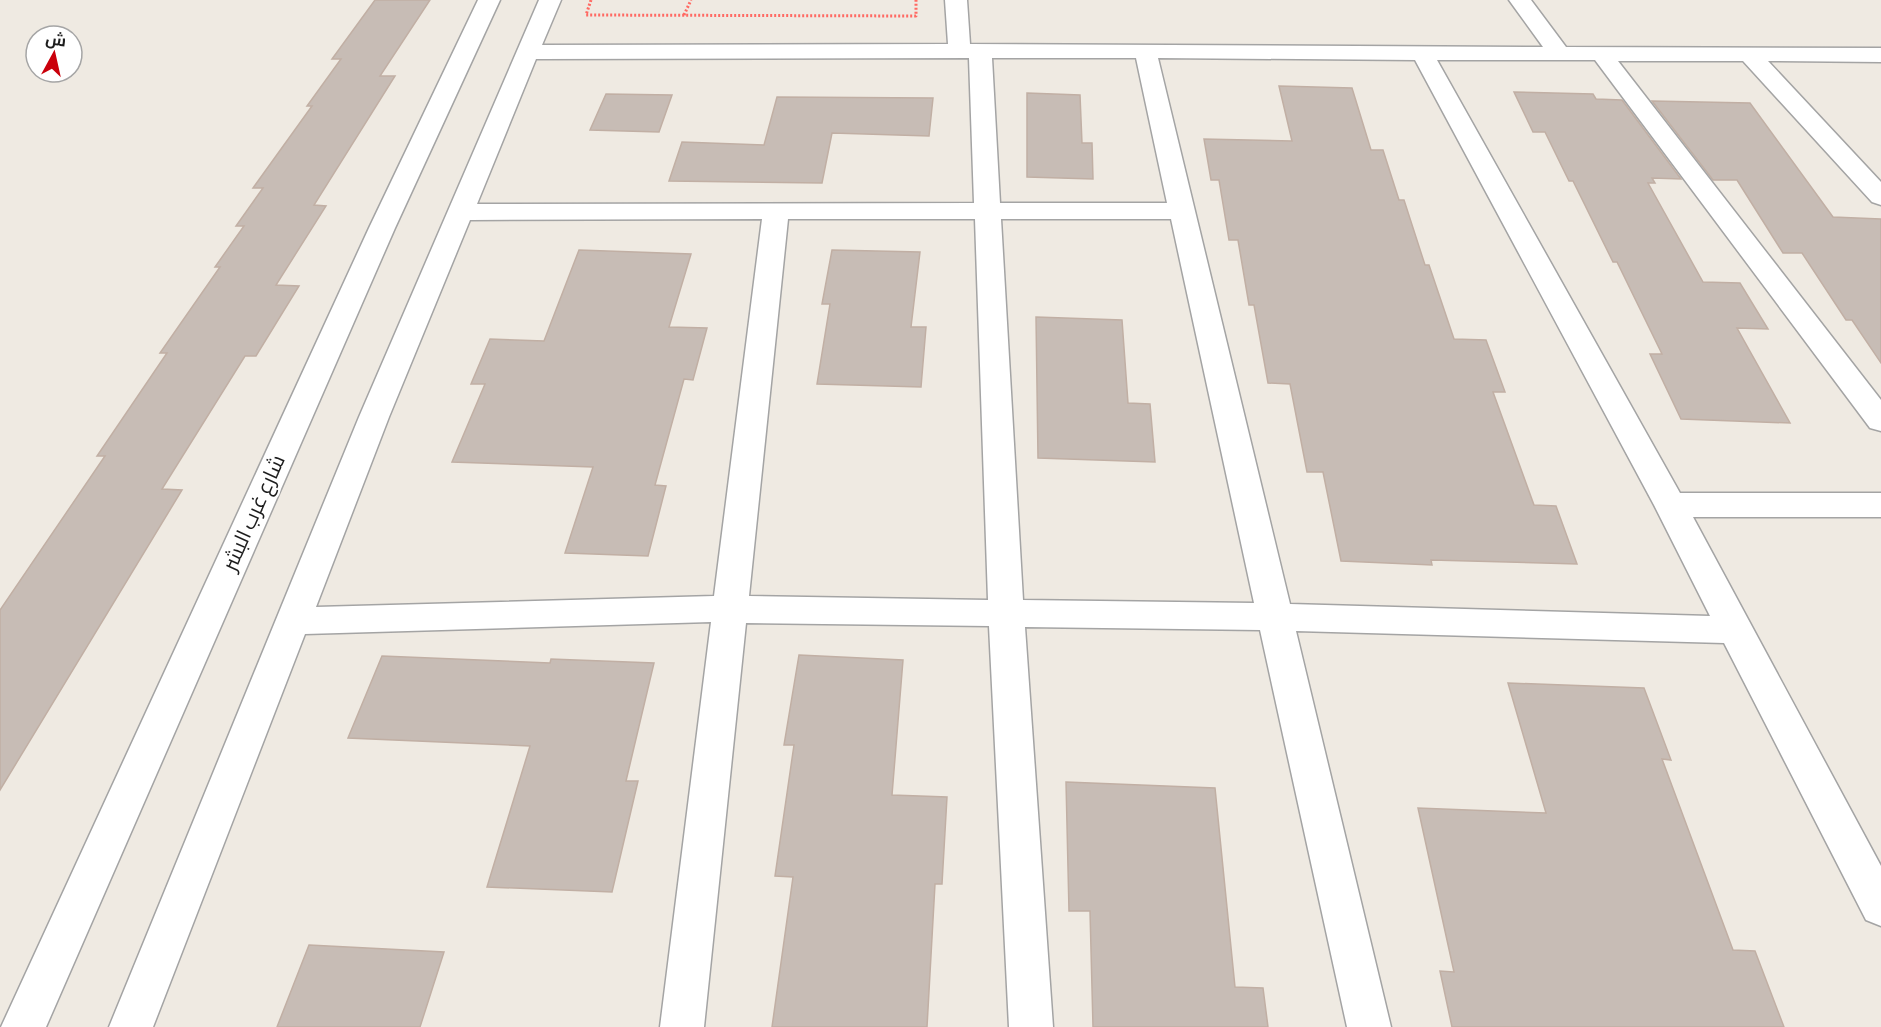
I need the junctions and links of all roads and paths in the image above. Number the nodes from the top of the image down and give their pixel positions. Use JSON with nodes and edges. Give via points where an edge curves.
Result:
{"nodes":[{"id":1,"x":489,"y":0,"type":"edge"},
{"id":2,"x":550,"y":0,"type":"edge"},
{"id":3,"x":591,"y":0,"type":"edge"},
{"id":4,"x":691,"y":0,"type":"edge"},
{"id":5,"x":916,"y":0,"type":"edge"},
{"id":6,"x":956,"y":0,"type":"edge"},
{"id":7,"x":1520,"y":0,"type":"edge"},
{"id":8,"x":684,"y":15,"type":"junction"},
{"id":9,"x":970,"y":51,"type":"junction"},
{"id":10,"x":528,"y":52,"type":"junction"},
{"id":11,"x":1146,"y":53,"type":"junction"},
{"id":12,"x":1423,"y":54,"type":"junction"},
{"id":13,"x":1560,"y":54,"type":"junction"},
{"id":14,"x":1602,"y":55,"type":"junction"},
{"id":15,"x":1750,"y":55,"type":"junction"},
{"id":16,"x":1881,"y":55,"type":"edge"},
{"id":17,"x":1881,"y":197,"type":"edge"},
{"id":18,"x":1182,"y":211,"type":"junction"},
{"id":19,"x":460,"y":212,"type":"junction"},
{"id":20,"x":776,"y":212,"type":"junction"},
{"id":21,"x":987,"y":212,"type":"junction"},
{"id":22,"x":1881,"y":421,"type":"edge"},
{"id":23,"x":1670,"y":505,"type":"junction"},
{"id":24,"x":1881,"y":505,"type":"edge"},
{"id":25,"x":729,"y":610,"type":"junction"},
{"id":26,"x":1006,"y":612,"type":"junction"},
{"id":27,"x":1275,"y":617,"type":"junction"},
{"id":28,"x":293,"y":621,"type":"junction"},
{"id":29,"x":1736,"y":630,"type":"junction"},
{"id":30,"x":1881,"y":907,"type":"edge"},
{"id":31,"x":23,"y":1027,"type":"edge"},
{"id":32,"x":131,"y":1027,"type":"edge"},
{"id":33,"x":682,"y":1027,"type":"edge"},
{"id":34,"x":1031,"y":1027,"type":"edge"},
{"id":35,"x":1369,"y":1027,"type":"edge"}],
"edges":[{"from":1,"to":31,"type":"street","name":"شارع غرب البشر","via":[[382,228]]},
{"from":2,"to":10,"type":"street"},
{"from":3,"to":8,"type":"path","via":[[586,15]]},
{"from":4,"to":8,"type":"path"},
{"from":5,"to":8,"type":"path","via":[[916,16]]},
{"from":6,"to":9,"type":"street"},
{"from":7,"to":13,"type":"street"},
{"from":9,"to":10,"type":"street"},
{"from":9,"to":11,"type":"street"},
{"from":9,"to":21,"type":"street"},
{"from":10,"to":19,"type":"street"},
{"from":11,"to":12,"type":"street"},
{"from":11,"to":18,"type":"street"},
{"from":12,"to":13,"type":"street"},
{"from":12,"to":23,"type":"street"},
{"from":13,"to":14,"type":"street"},
{"from":14,"to":15,"type":"street"},
{"from":14,"to":22,"type":"street"},
{"from":15,"to":16,"type":"street"},
{"from":15,"to":17,"type":"street"},
{"from":18,"to":21,"type":"street"},
{"from":18,"to":27,"type":"street"},
{"from":19,"to":20,"type":"street"},
{"from":19,"to":28,"type":"street"},
{"from":20,"to":21,"type":"street"},
{"from":20,"to":25,"type":"street"},
{"from":21,"to":26,"type":"street"},
{"from":23,"to":24,"type":"street"},
{"from":23,"to":29,"type":"street"},
{"from":25,"to":26,"type":"street"},
{"from":25,"to":28,"type":"street"},
{"from":25,"to":33,"type":"street"},
{"from":26,"to":27,"type":"street"},
{"from":26,"to":34,"type":"street"},
{"from":27,"to":29,"type":"street"},
{"from":27,"to":35,"type":"street"},
{"from":28,"to":32,"type":"street"},
{"from":29,"to":30,"type":"street"}]}
